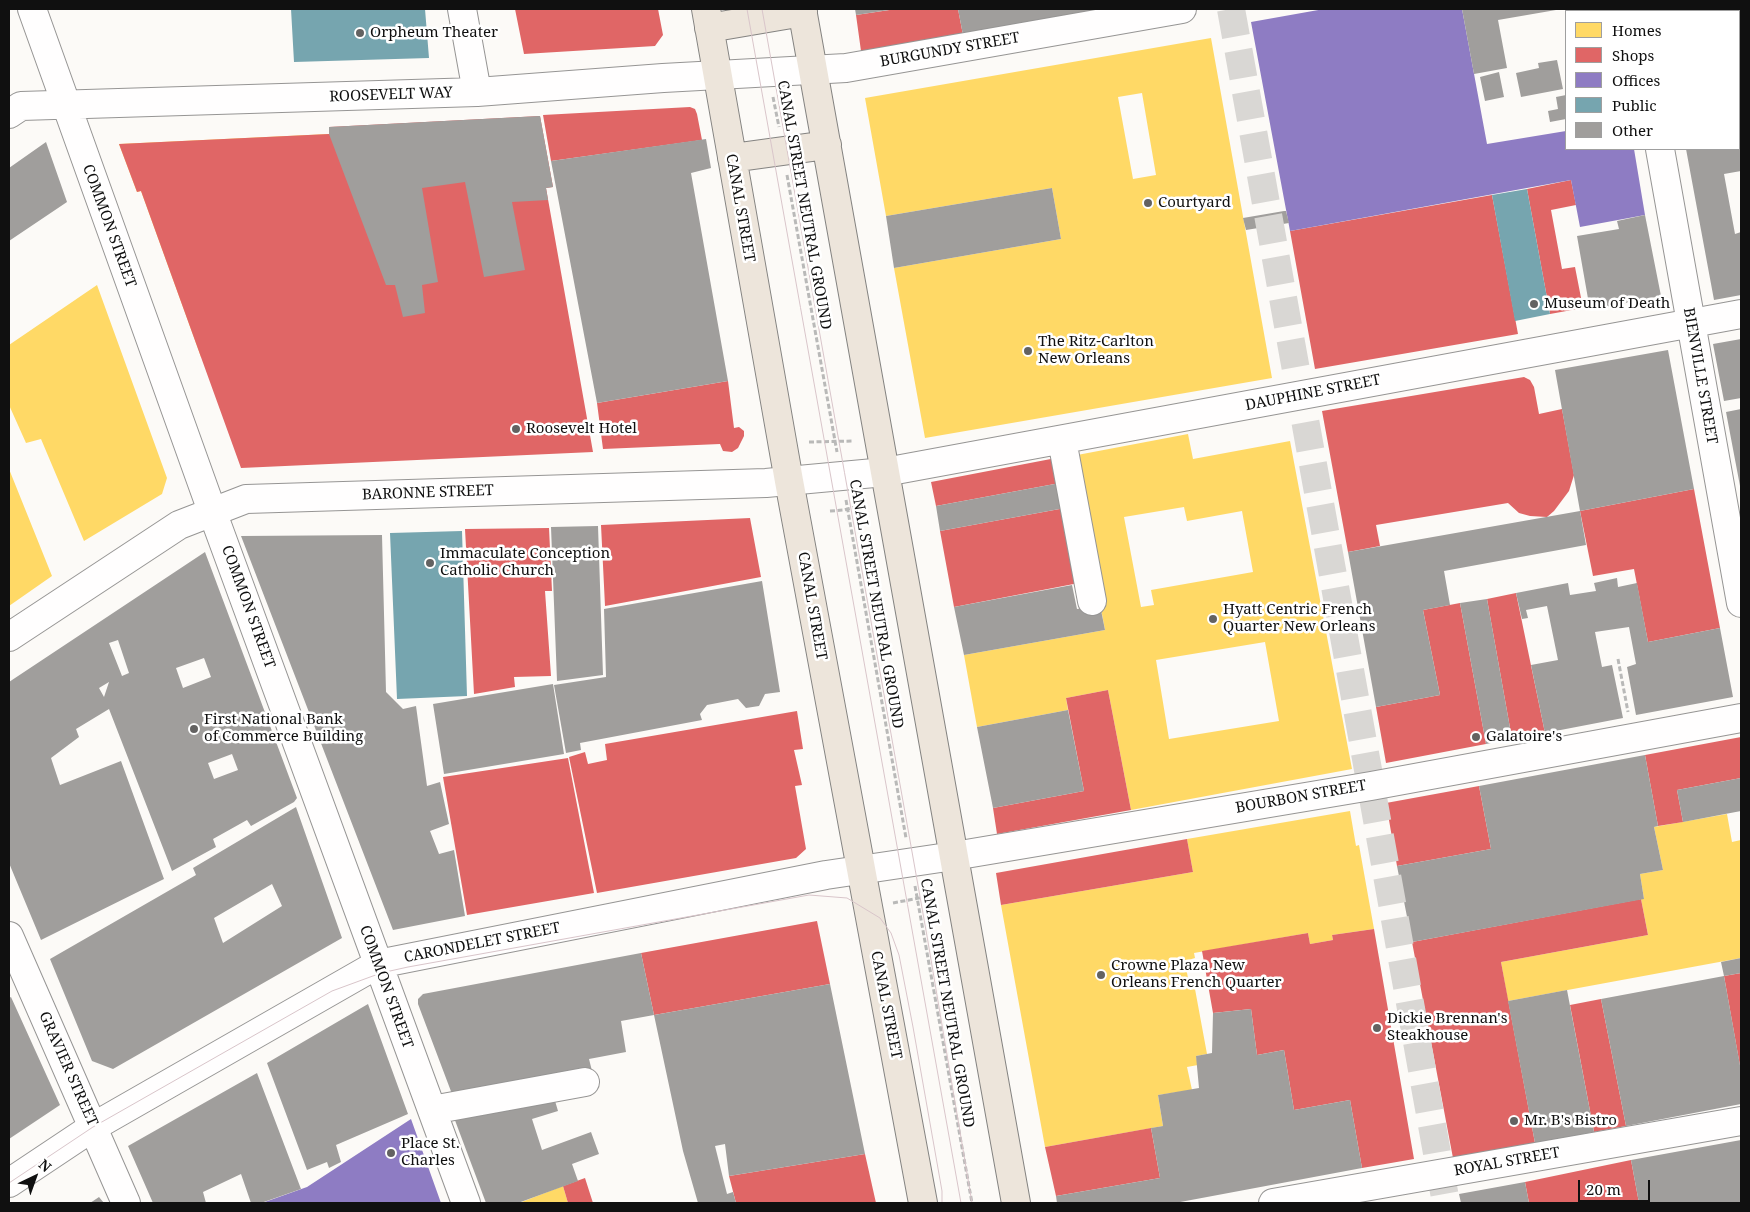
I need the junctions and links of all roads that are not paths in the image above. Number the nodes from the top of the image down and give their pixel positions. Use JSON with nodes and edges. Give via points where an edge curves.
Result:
{"nodes":[{"id":1,"x":32,"y":9,"type":"edge"},
{"id":2,"x":462,"y":9,"type":"edge"},
{"id":3,"x":1182,"y":9,"type":"edge"},
{"id":4,"x":803,"y":11,"type":"edge"},
{"id":5,"x":708,"y":18,"type":"edge"},
{"id":6,"x":813,"y":70,"type":"junction"},
{"id":7,"x":717,"y":75,"type":"junction"},
{"id":8,"x":477,"y":92,"type":"junction"},
{"id":9,"x":65,"y":106,"type":"junction"},
{"id":10,"x":9,"y":114,"type":"edge"},
{"id":11,"x":827,"y":145,"type":"junction"},
{"id":12,"x":1660,"y":150,"type":"edge"},
{"id":13,"x":732,"y":158,"type":"junction"},
{"id":14,"x":1741,"y":314,"type":"edge"},
{"id":15,"x":1691,"y":323,"type":"junction"},
{"id":16,"x":1062,"y":440,"type":"junction"},
{"id":17,"x":885,"y":472,"type":"junction"},
{"id":18,"x":789,"y":481,"type":"junction"},
{"id":19,"x":212,"y":511,"type":"junction"},
{"id":20,"x":1092,"y":600,"type":"dead end"},
{"id":21,"x":1741,"y":603,"type":"edge"},
{"id":22,"x":9,"y":637,"type":"edge"},
{"id":23,"x":1741,"y":718,"type":"edge"},
{"id":24,"x":954,"y":856,"type":"junction"},
{"id":25,"x":860,"y":870,"type":"junction"},
{"id":26,"x":9,"y":936,"type":"edge"},
{"id":27,"x":378,"y":964,"type":"junction"},
{"id":28,"x":585,"y":1082,"type":"dead end"},
{"id":29,"x":432,"y":1110,"type":"junction"},
{"id":30,"x":1741,"y":1121,"type":"edge"},
{"id":31,"x":93,"y":1127,"type":"junction"},
{"id":32,"x":9,"y":1183,"type":"edge"},
{"id":33,"x":126,"y":1203,"type":"edge"},
{"id":34,"x":466,"y":1203,"type":"edge"},
{"id":35,"x":923,"y":1203,"type":"edge"},
{"id":36,"x":1016,"y":1203,"type":"edge"},
{"id":37,"x":1273,"y":1203,"type":"edge"}],
"edges":[{"from":1,"to":9,"type":"street","name":"COMMON STREET"},
{"from":2,"to":8,"type":"street"},
{"from":3,"to":6,"type":"street","name":"BURGUNDY STREET","via":[[846,68]]},
{"from":4,"to":5,"type":"main road"},
{"from":4,"to":6,"type":"main road"},
{"from":5,"to":7,"type":"main road","name":"CANAL STREET"},
{"from":6,"to":7,"type":"street","name":"BURGUNDY STREET"},
{"from":6,"to":11,"type":"main road"},
{"from":7,"to":8,"type":"street","name":"ROOSEVELT WAY"},
{"from":7,"to":13,"type":"main road","name":"CANAL STREET"},
{"from":8,"to":9,"type":"street","name":"ROOSEVELT WAY"},
{"from":9,"to":10,"type":"street","name":"ROOSEVELT WAY","via":[[21,106]]},
{"from":9,"to":19,"type":"street","name":"COMMON STREET"},
{"from":11,"to":13,"type":"main road"},
{"from":11,"to":17,"type":"main road"},
{"from":12,"to":15,"type":"street","name":"BIENVILLE STREET"},
{"from":13,"to":18,"type":"main road","name":"CANAL STREET"},
{"from":14,"to":15,"type":"street","name":"DAUPHINE STREET"},
{"from":15,"to":16,"type":"street","name":"DAUPHINE STREET"},
{"from":15,"to":21,"type":"street","name":"BIENVILLE STREET"},
{"from":16,"to":17,"type":"street","name":"DAUPHINE STREET"},
{"from":16,"to":20,"type":"street"},
{"from":17,"to":18,"type":"street","name":"BARONNE STREET"},
{"from":17,"to":24,"type":"main road"},
{"from":18,"to":19,"type":"street","name":"BARONNE STREET","via":[[246,499]]},
{"from":18,"to":25,"type":"main road","name":"CANAL STREET"},
{"from":19,"to":22,"type":"street","name":"BARONNE STREET","via":[[179,525]]},
{"from":19,"to":27,"type":"street","name":"COMMON STREET"},
{"from":23,"to":24,"type":"street","name":"BOURBON STREET","via":[[1371,786]]},
{"from":24,"to":25,"type":"street","name":"BOURBON STREET"},
{"from":24,"to":36,"type":"main road"},
{"from":25,"to":27,"type":"street","name":"CARONDELET STREET"},
{"from":25,"to":35,"type":"main road","name":"CANAL STREET"},
{"from":26,"to":31,"type":"street","name":"GRAVIER STREET"},
{"from":27,"to":29,"type":"street","name":"COMMON STREET"},
{"from":27,"to":31,"type":"street","name":"CARONDELET STREET"},
{"from":28,"to":29,"type":"street"},
{"from":29,"to":34,"type":"street","name":"COMMON STREET"},
{"from":30,"to":37,"type":"street","name":"ROYAL STREET"},
{"from":31,"to":32,"type":"street","name":"CARONDELET STREET"},
{"from":31,"to":33,"type":"street","name":"GRAVIER STREET"}]}
